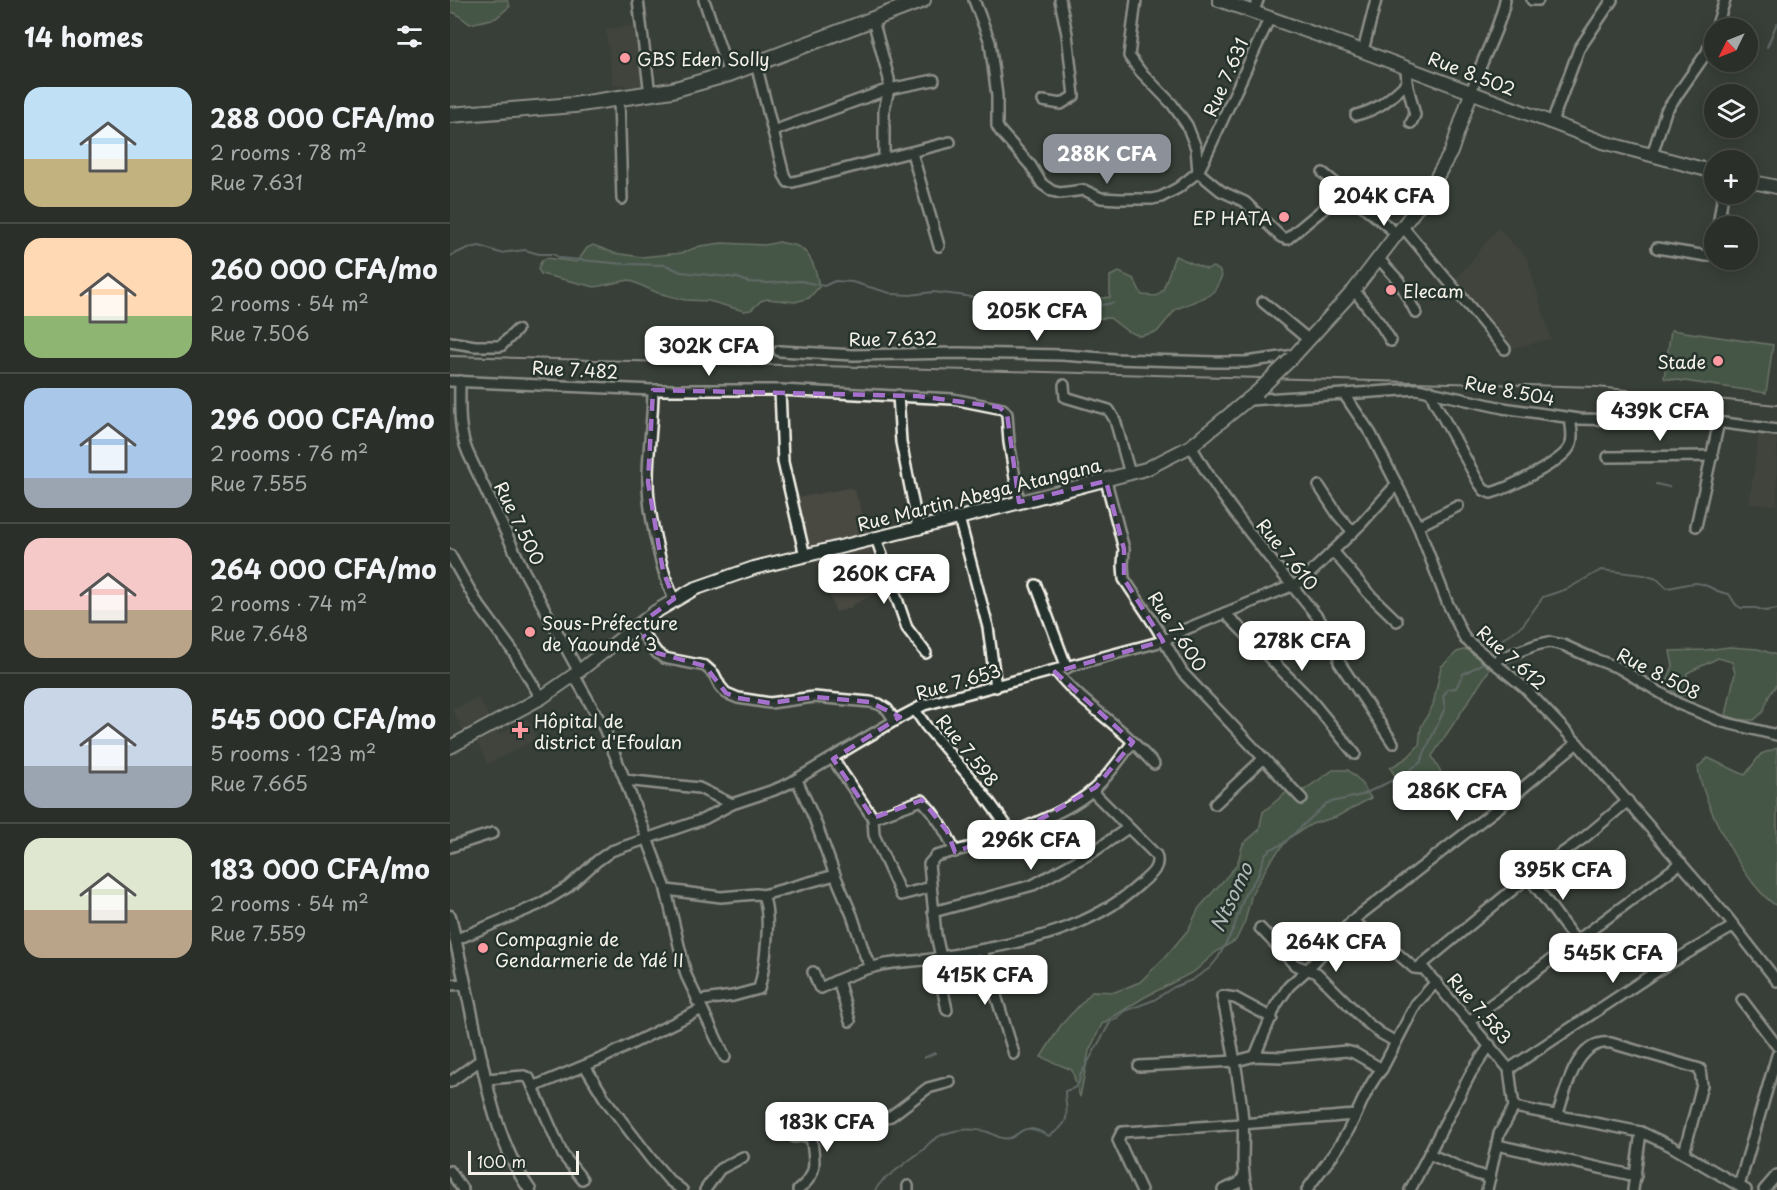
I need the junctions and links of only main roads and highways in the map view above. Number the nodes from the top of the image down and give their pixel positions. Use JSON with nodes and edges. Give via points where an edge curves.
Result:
{"nodes":[{"id":1,"x":923,"y":0,"type":"edge"},
{"id":2,"x":1219,"y":0,"type":"edge"},
{"id":3,"x":1256,"y":6,"type":"edge"},
{"id":4,"x":1471,"y":93,"type":"junction"},
{"id":5,"x":450,"y":116,"type":"edge"},
{"id":6,"x":1704,"y":169,"type":"edge"},
{"id":7,"x":1758,"y":183,"type":"edge"},
{"id":8,"x":1777,"y":187,"type":"edge"},
{"id":9,"x":450,"y":747,"type":"edge"}],
"edges":[{"from":1,"to":5,"type":"main road","via":[[729,74],[650,94]]},
{"from":2,"to":3,"type":"main road","name":"Rue 8.502"},
{"from":3,"to":4,"type":"main road","name":"Rue 8.502","via":[[1270,17]]},
{"from":4,"to":6,"type":"main road","name":"Rue 8.502","via":[[1603,142]]},
{"from":4,"to":9,"type":"main road","name":"Rue Martin Abega Atangana","bridge":true,"via":[[1451,152],[1426,196],[1354,290],[1294,357],[1191,446],[1163,462],[1106,481],[716,580],[674,600],[541,698]]},
{"from":7,"to":8,"type":"main road"}]}
